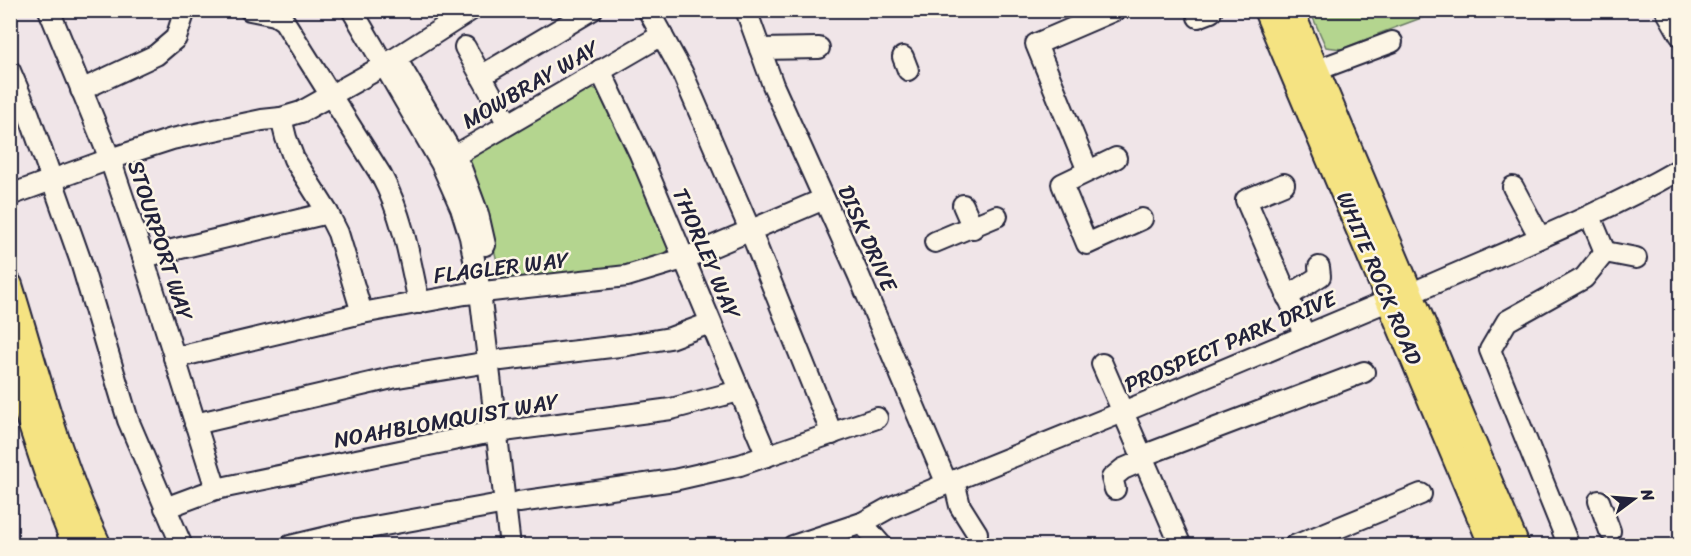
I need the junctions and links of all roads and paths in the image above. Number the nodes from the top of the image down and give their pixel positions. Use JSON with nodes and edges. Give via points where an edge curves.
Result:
{"nodes":[{"id":1,"x":49,"y":10,"type":"edge"},
{"id":2,"x":185,"y":10,"type":"edge"},
{"id":3,"x":250,"y":10,"type":"edge"},
{"id":4,"x":352,"y":10,"type":"edge"},
{"id":5,"x":368,"y":10,"type":"edge"},
{"id":6,"x":471,"y":10,"type":"edge"},
{"id":7,"x":592,"y":10,"type":"edge"},
{"id":8,"x":648,"y":10,"type":"edge"},
{"id":9,"x":746,"y":10,"type":"edge"},
{"id":10,"x":1115,"y":10,"type":"edge"},
{"id":11,"x":1266,"y":10,"type":"edge"},
{"id":12,"x":1291,"y":10,"type":"edge"},
{"id":13,"x":1666,"y":10,"type":"edge"},
{"id":14,"x":662,"y":35,"type":"junction"},
{"id":15,"x":1680,"y":35,"type":"edge"},
{"id":16,"x":1392,"y":42,"type":"dead end"},
{"id":17,"x":465,"y":47,"type":"dead end"},
{"id":18,"x":819,"y":48,"type":"dead end"},
{"id":19,"x":760,"y":49,"type":"junction"},
{"id":20,"x":390,"y":62,"type":"junction"},
{"id":21,"x":600,"y":70,"type":"junction"},
{"id":22,"x":1317,"y":70,"type":"junction"},
{"id":23,"x":10,"y":71,"type":"edge"},
{"id":24,"x":481,"y":76,"type":"junction"},
{"id":25,"x":81,"y":90,"type":"junction"},
{"id":26,"x":331,"y":96,"type":"junction"},
{"id":27,"x":281,"y":118,"type":"junction"},
{"id":28,"x":508,"y":124,"type":"junction"},
{"id":29,"x":454,"y":156,"type":"junction"},
{"id":30,"x":1116,"y":158,"type":"dead end"},
{"id":31,"x":110,"y":159,"type":"junction"},
{"id":32,"x":1680,"y":169,"type":"edge"},
{"id":33,"x":1088,"y":171,"type":"junction"},
{"id":34,"x":52,"y":180,"type":"junction"},
{"id":35,"x":1284,"y":183,"type":"dead end"},
{"id":36,"x":1512,"y":187,"type":"dead end"},
{"id":37,"x":10,"y":195,"type":"edge"},
{"id":38,"x":824,"y":199,"type":"junction"},
{"id":39,"x":963,"y":205,"type":"dead end"},
{"id":40,"x":328,"y":213,"type":"junction"},
{"id":41,"x":997,"y":216,"type":"dead end"},
{"id":42,"x":1590,"y":216,"type":"junction"},
{"id":43,"x":1142,"y":219,"type":"dead end"},
{"id":44,"x":973,"y":228,"type":"junction"},
{"id":45,"x":750,"y":230,"type":"junction"},
{"id":46,"x":1539,"y":236,"type":"junction"},
{"id":47,"x":935,"y":242,"type":"dead end"},
{"id":48,"x":1605,"y":252,"type":"junction"},
{"id":49,"x":143,"y":257,"type":"junction"},
{"id":50,"x":1636,"y":258,"type":"dead end"},
{"id":51,"x":683,"y":259,"type":"junction"},
{"id":52,"x":1320,"y":267,"type":"dead end"},
{"id":53,"x":10,"y":285,"type":"edge"},
{"id":54,"x":486,"y":292,"type":"junction"},
{"id":55,"x":1287,"y":297,"type":"junction"},
{"id":56,"x":1400,"y":297,"type":"junction"},
{"id":57,"x":419,"y":303,"type":"junction"},
{"id":58,"x":362,"y":313,"type":"junction"},
{"id":59,"x":710,"y":323,"type":"junction"},
{"id":60,"x":1305,"y":336,"type":"junction"},
{"id":61,"x":174,"y":358,"type":"junction"},
{"id":62,"x":495,"y":361,"type":"junction"},
{"id":63,"x":10,"y":362,"type":"edge"},
{"id":64,"x":1102,"y":364,"type":"dead end"},
{"id":65,"x":1364,"y":372,"type":"dead end"},
{"id":66,"x":739,"y":391,"type":"junction"},
{"id":67,"x":1123,"y":412,"type":"junction"},
{"id":68,"x":877,"y":418,"type":"dead end"},
{"id":69,"x":195,"y":424,"type":"junction"},
{"id":70,"x":504,"y":432,"type":"junction"},
{"id":71,"x":832,"y":434,"type":"junction"},
{"id":72,"x":767,"y":456,"type":"junction"},
{"id":73,"x":1143,"y":458,"type":"junction"},
{"id":74,"x":950,"y":483,"type":"junction"},
{"id":75,"x":216,"y":489,"type":"junction"},
{"id":76,"x":1115,"y":489,"type":"dead end"},
{"id":77,"x":1421,"y":494,"type":"dead end"},
{"id":78,"x":1599,"y":501,"type":"dead end"},
{"id":79,"x":512,"y":503,"type":"junction"},
{"id":80,"x":165,"y":508,"type":"junction"},
{"id":81,"x":862,"y":523,"type":"junction"},
{"id":82,"x":1610,"y":531,"type":"dead end"},
{"id":83,"x":977,"y":533,"type":"dead end"},
{"id":84,"x":1317,"y":541,"type":"edge"},
{"id":85,"x":75,"y":546,"type":"edge"},
{"id":86,"x":99,"y":546,"type":"edge"},
{"id":87,"x":182,"y":546,"type":"edge"},
{"id":88,"x":290,"y":546,"type":"edge"},
{"id":89,"x":510,"y":546,"type":"edge"},
{"id":90,"x":524,"y":546,"type":"edge"},
{"id":91,"x":793,"y":546,"type":"edge"},
{"id":92,"x":882,"y":546,"type":"edge"},
{"id":93,"x":1181,"y":546,"type":"edge"},
{"id":94,"x":1294,"y":546,"type":"edge"},
{"id":95,"x":1492,"y":546,"type":"edge"},
{"id":96,"x":1517,"y":546,"type":"edge"},
{"id":97,"x":1569,"y":546,"type":"edge"}],
"edges":[{"from":1,"to":25,"type":"street","name":"STOURPORT WAY"},
{"from":2,"to":25,"type":"street","via":[[176,38],[156,55]]},
{"from":3,"to":26,"type":"street","via":[[284,21]]},
{"from":4,"to":20,"type":"street"},
{"from":5,"to":20,"type":"street"},
{"from":6,"to":20,"type":"street"},
{"from":7,"to":24,"type":"street"},
{"from":8,"to":14,"type":"street"},
{"from":9,"to":19,"type":"street","name":"DISK DRIVE"},
{"from":10,"to":33,"type":"street","via":[[1036,44]]},
{"from":11,"to":56,"type":"main road","name":"WHITE ROCK ROAD"},
{"from":12,"to":22,"type":"main road","name":"WHITE ROCK ROAD"},
{"from":13,"to":15,"type":"street"},
{"from":14,"to":21,"type":"street","name":"MOWBRAY WAY"},
{"from":14,"to":45,"type":"street","via":[[682,72]]},
{"from":16,"to":22,"type":"street"},
{"from":17,"to":24,"type":"street"},
{"from":18,"to":19,"type":"street"},
{"from":19,"to":38,"type":"street","name":"DISK DRIVE"},
{"from":20,"to":26,"type":"street"},
{"from":20,"to":29,"type":"street"},
{"from":20,"to":54,"type":"street","via":[[450,183]]},
{"from":21,"to":28,"type":"street","name":"MOWBRAY WAY"},
{"from":21,"to":51,"type":"street","name":"THORLEY WAY"},
{"from":22,"to":56,"type":"main road","name":"WHITE ROCK ROAD"},
{"from":23,"to":34,"type":"street"},
{"from":24,"to":28,"type":"street"},
{"from":25,"to":31,"type":"street","name":"STOURPORT WAY"},
{"from":26,"to":27,"type":"street"},
{"from":26,"to":57,"type":"street","via":[[393,198]]},
{"from":27,"to":31,"type":"street","via":[[172,139]]},
{"from":27,"to":40,"type":"street","via":[[294,159]]},
{"from":28,"to":29,"type":"street","name":"MOWBRAY WAY"},
{"from":29,"to":54,"type":"street","via":[[478,214]]},
{"from":30,"to":33,"type":"street"},
{"from":31,"to":34,"type":"street"},
{"from":31,"to":49,"type":"street","name":"STOURPORT WAY"},
{"from":32,"to":42,"type":"street","name":"PROSPECT PARK DRIVE"},
{"from":33,"to":43,"type":"street","via":[[1062,184],[1087,244]]},
{"from":34,"to":37,"type":"street"},
{"from":34,"to":80,"type":"street","via":[[128,420]]},
{"from":35,"to":55,"type":"street","via":[[1246,200]]},
{"from":36,"to":46,"type":"street"},
{"from":38,"to":45,"type":"street","name":"FLAGLER WAY"},
{"from":38,"to":74,"type":"street","name":"DISK DRIVE"},
{"from":39,"to":44,"type":"street"},
{"from":40,"to":49,"type":"street"},
{"from":40,"to":58,"type":"street","via":[[347,259]]},
{"from":41,"to":44,"type":"street"},
{"from":42,"to":46,"type":"street","name":"PROSPECT PARK DRIVE"},
{"from":42,"to":48,"type":"street"},
{"from":44,"to":47,"type":"street"},
{"from":45,"to":51,"type":"street","name":"FLAGLER WAY"},
{"from":45,"to":71,"type":"street"},
{"from":46,"to":56,"type":"street","name":"PROSPECT PARK DRIVE"},
{"from":48,"to":50,"type":"street"},
{"from":48,"to":97,"type":"street","via":[[1584,278],[1507,321],[1490,350]]},
{"from":49,"to":61,"type":"street","name":"STOURPORT WAY"},
{"from":51,"to":54,"type":"street","name":"FLAGLER WAY","via":[[627,276]]},
{"from":51,"to":59,"type":"street","name":"THORLEY WAY"},
{"from":52,"to":55,"type":"street","via":[[1320,276]]},
{"from":53,"to":86,"type":"main road","via":[[51,421]]},
{"from":54,"to":57,"type":"street","name":"FLAGLER WAY"},
{"from":54,"to":62,"type":"street"},
{"from":55,"to":60,"type":"street"},
{"from":56,"to":60,"type":"street","name":"PROSPECT PARK DRIVE"},
{"from":56,"to":95,"type":"main road","name":"WHITE ROCK ROAD"},
{"from":56,"to":96,"type":"main road","name":"WHITE ROCK ROAD"},
{"from":57,"to":58,"type":"street","name":"FLAGLER WAY"},
{"from":58,"to":61,"type":"street","name":"FLAGLER WAY"},
{"from":59,"to":62,"type":"street","via":[[670,338]]},
{"from":59,"to":66,"type":"street","name":"THORLEY WAY"},
{"from":60,"to":67,"type":"street","name":"PROSPECT PARK DRIVE"},
{"from":61,"to":69,"type":"street","name":"STOURPORT WAY"},
{"from":62,"to":69,"type":"street","via":[[392,378]]},
{"from":62,"to":70,"type":"street"},
{"from":63,"to":85,"type":"main road"},
{"from":64,"to":67,"type":"street"},
{"from":65,"to":73,"type":"street"},
{"from":66,"to":70,"type":"street","name":"NOAHBLOMQUIST WAY","via":[[671,409]]},
{"from":66,"to":72,"type":"street","name":"THORLEY WAY"},
{"from":67,"to":73,"type":"street"},
{"from":67,"to":74,"type":"street","name":"PROSPECT PARK DRIVE"},
{"from":68,"to":71,"type":"street"},
{"from":69,"to":75,"type":"street","name":"STOURPORT WAY"},
{"from":70,"to":75,"type":"street","name":"NOAHBLOMQUIST WAY"},
{"from":70,"to":79,"type":"street"},
{"from":71,"to":72,"type":"street"},
{"from":72,"to":79,"type":"street","via":[[674,480]]},
{"from":73,"to":76,"type":"street","via":[[1112,478]]},
{"from":73,"to":93,"type":"street"},
{"from":74,"to":81,"type":"street","name":"PROSPECT PARK DRIVE"},
{"from":74,"to":83,"type":"street","name":"DISK DRIVE"},
{"from":75,"to":80,"type":"street","name":"NOAHBLOMQUIST WAY"},
{"from":77,"to":84,"type":"street"},
{"from":78,"to":82,"type":"street"},
{"from":79,"to":88,"type":"street"},
{"from":79,"to":89,"type":"street"},
{"from":79,"to":90,"type":"street"},
{"from":80,"to":87,"type":"street"},
{"from":81,"to":91,"type":"street","name":"PROSPECT PARK DRIVE"},
{"from":81,"to":92,"type":"street"},
{"from":84,"to":94,"type":"street"}]}
